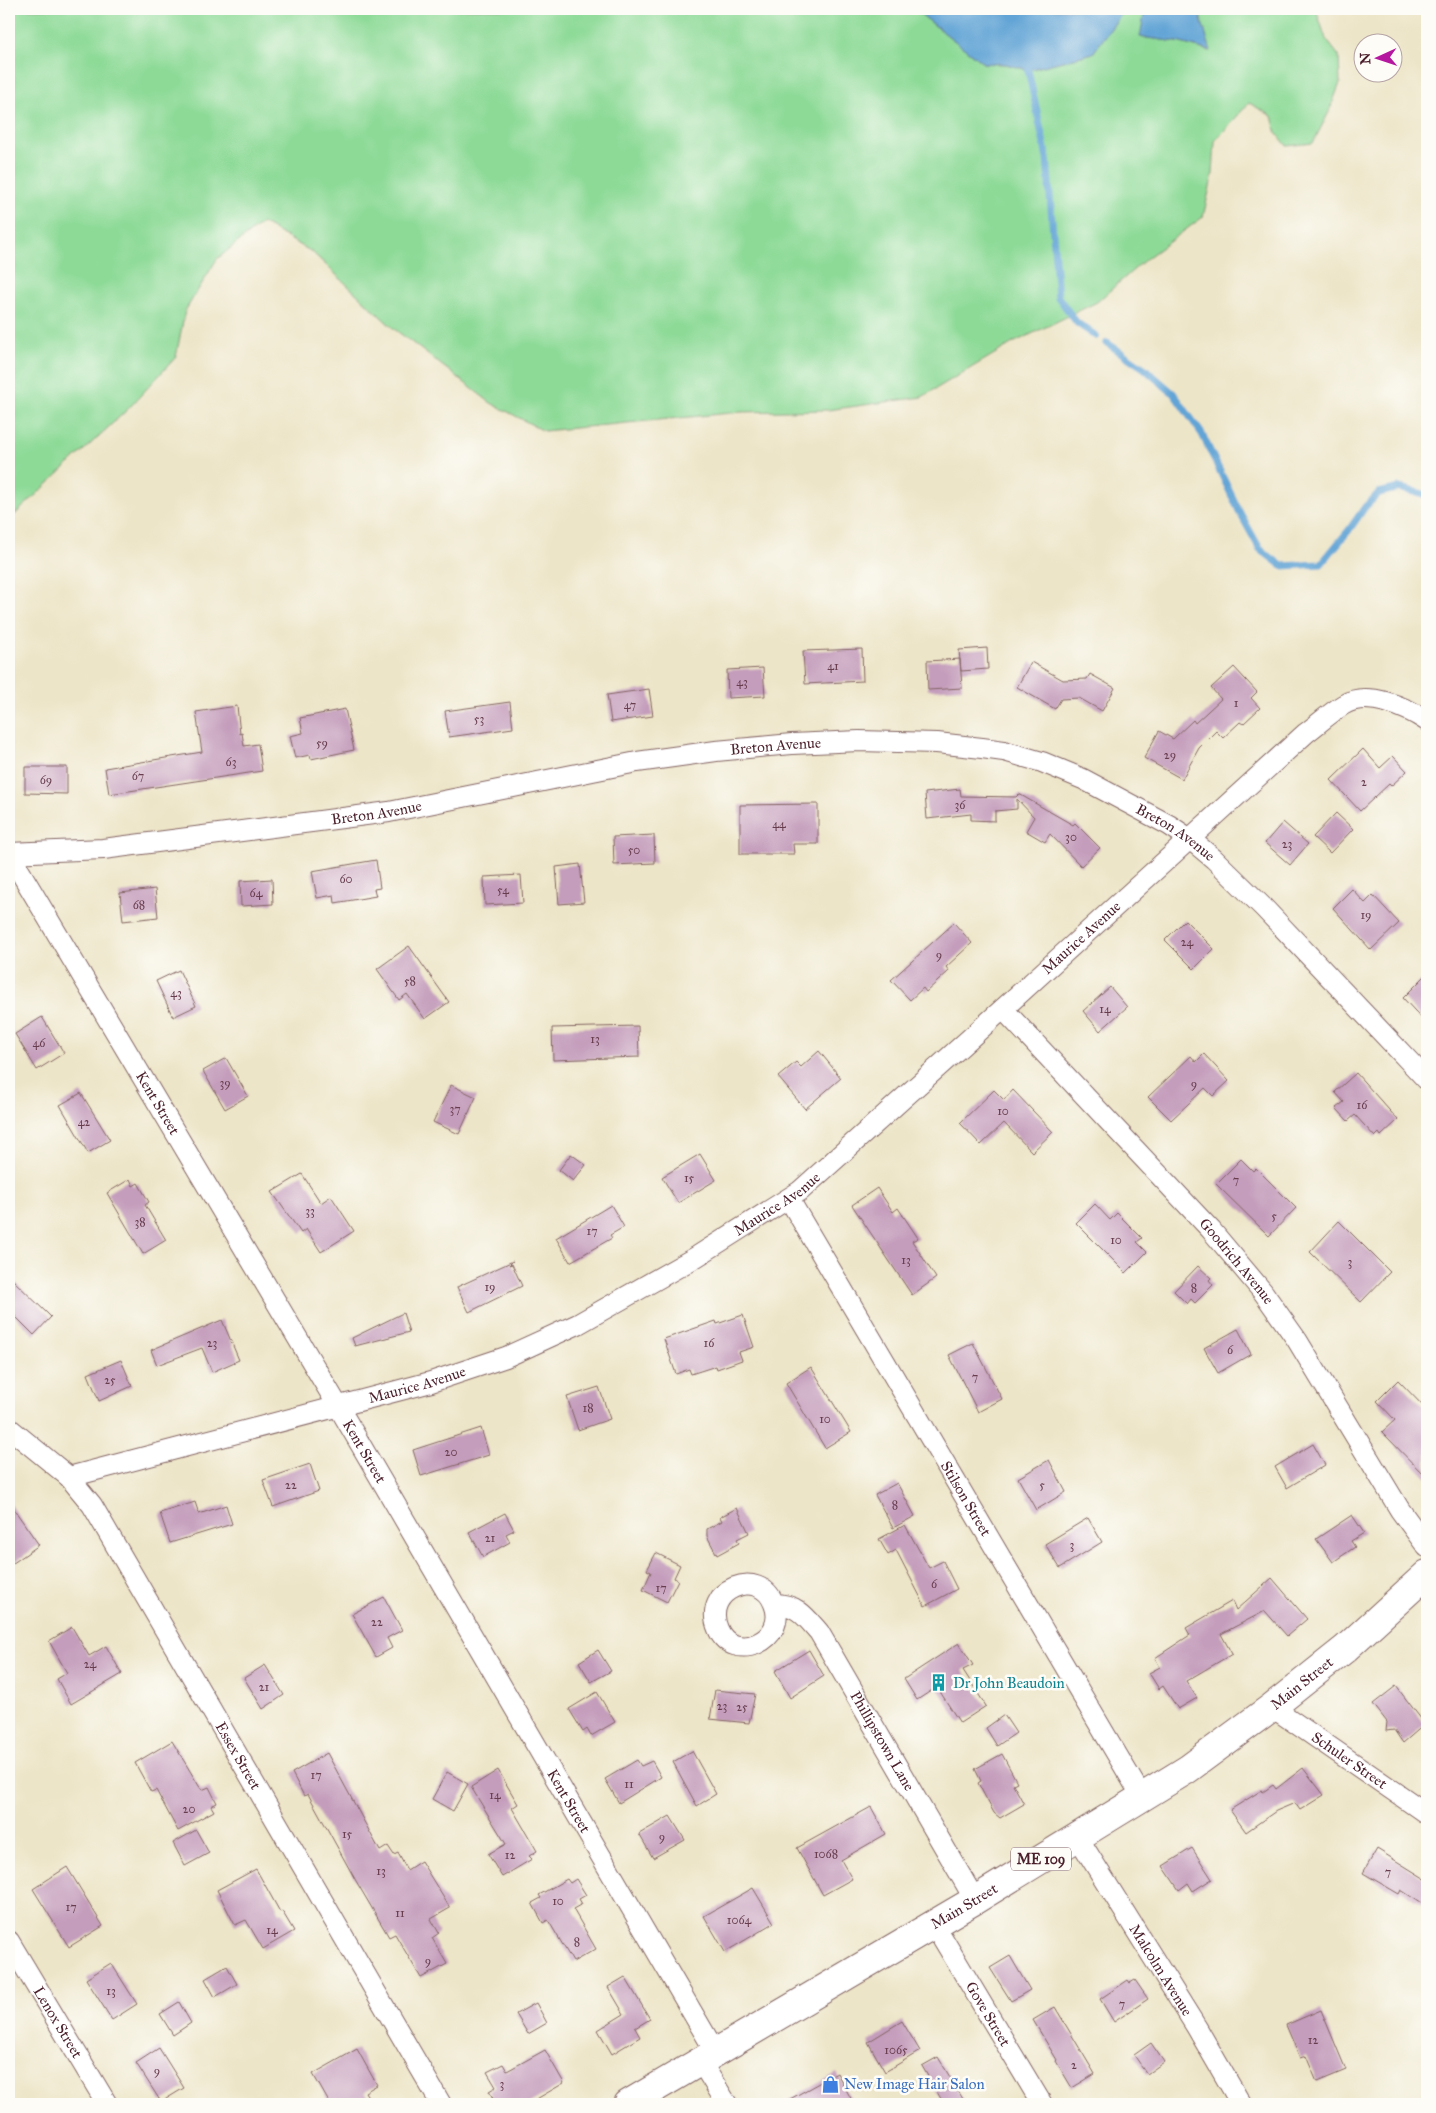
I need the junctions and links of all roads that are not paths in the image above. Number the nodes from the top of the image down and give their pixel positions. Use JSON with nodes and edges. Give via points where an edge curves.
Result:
{"nodes":[{"id":1,"x":1427,"y":721,"type":"edge"},
{"id":2,"x":1190,"y":839,"type":"junction"},
{"id":3,"x":9,"y":853,"type":"edge"},
{"id":4,"x":1003,"y":1009,"type":"junction"},
{"id":5,"x":1427,"y":1080,"type":"edge"},
{"id":6,"x":789,"y":1198,"type":"junction"},
{"id":7,"x":338,"y":1406,"type":"junction"},
{"id":8,"x":9,"y":1428,"type":"edge"},
{"id":9,"x":69,"y":1477,"type":"junction"},
{"id":10,"x":1427,"y":1547,"type":"edge"},
{"id":11,"x":1427,"y":1574,"type":"edge"},
{"id":12,"x":774,"y":1604,"type":"dead end"},
{"id":13,"x":1272,"y":1707,"type":"junction"},
{"id":14,"x":1142,"y":1797,"type":"junction"},
{"id":15,"x":1427,"y":1814,"type":"edge"},
{"id":16,"x":1078,"y":1836,"type":"junction"},
{"id":17,"x":975,"y":1900,"type":"junction"},
{"id":18,"x":934,"y":1924,"type":"junction"},
{"id":19,"x":9,"y":1941,"type":"edge"},
{"id":20,"x":708,"y":2058,"type":"junction"},
{"id":21,"x":107,"y":2104,"type":"edge"},
{"id":22,"x":442,"y":2104,"type":"edge"},
{"id":23,"x":628,"y":2104,"type":"edge"},
{"id":24,"x":727,"y":2104,"type":"edge"},
{"id":25,"x":1042,"y":2104,"type":"edge"},
{"id":26,"x":1241,"y":2104,"type":"edge"}],
"edges":[{"from":1,"to":2,"type":"street","name":"Maurice Avenue","via":[[1404,708],[1378,701],[1344,704],[1306,733]]},
{"from":2,"to":3,"type":"street","name":"Breton Avenue","via":[[1127,801],[1042,762],[962,745],[859,742],[716,751],[637,762],[389,812],[103,849]]},
{"from":2,"to":4,"type":"street","name":"Maurice Avenue"},
{"from":2,"to":5,"type":"street","name":"Breton Avenue","via":[[1257,902]]},
{"from":3,"to":7,"type":"street","name":"Kent Street"},
{"from":4,"to":6,"type":"street","name":"Maurice Avenue"},
{"from":4,"to":10,"type":"street","name":"Goodrich Avenue","via":[[1211,1230],[1264,1292],[1297,1340],[1400,1510]]},
{"from":6,"to":7,"type":"street","name":"Maurice Avenue","via":[[578,1324],[506,1357],[430,1382]]},
{"from":6,"to":14,"type":"street","name":"Stilson Street"},
{"from":7,"to":9,"type":"street","name":"Maurice Avenue"},
{"from":7,"to":20,"type":"street","name":"Kent Street"},
{"from":8,"to":9,"type":"street","name":"Essex Street"},
{"from":9,"to":22,"type":"street","name":"Essex Street","via":[[92,1505]]},
{"from":11,"to":13,"type":"highway","name":"Main Street","number":"ME 109","via":[[1345,1649]]},
{"from":12,"to":17,"type":"street","name":"Phillipstown Lane","via":[[791,1606],[804,1614],[819,1632]]},
{"from":13,"to":14,"type":"highway","name":"Main Street","number":"ME 109","via":[[1188,1769]]},
{"from":13,"to":15,"type":"street","name":"Schuler Street"},
{"from":14,"to":16,"type":"highway","name":"Main Street","number":"ME 109"},
{"from":16,"to":17,"type":"highway","name":"Main Street","number":"ME 109"},
{"from":16,"to":26,"type":"street","name":"Malcolm Avenue"},
{"from":17,"to":18,"type":"highway","name":"Main Street","number":"ME 109"},
{"from":18,"to":20,"type":"highway","name":"Main Street","number":"ME 109"},
{"from":18,"to":25,"type":"street","name":"Gove Street"},
{"from":19,"to":21,"type":"street","name":"Lenox Street"},
{"from":20,"to":23,"type":"highway","name":"Main Street","number":"ME 109"},
{"from":20,"to":24,"type":"street","name":"Kent Street"}]}
